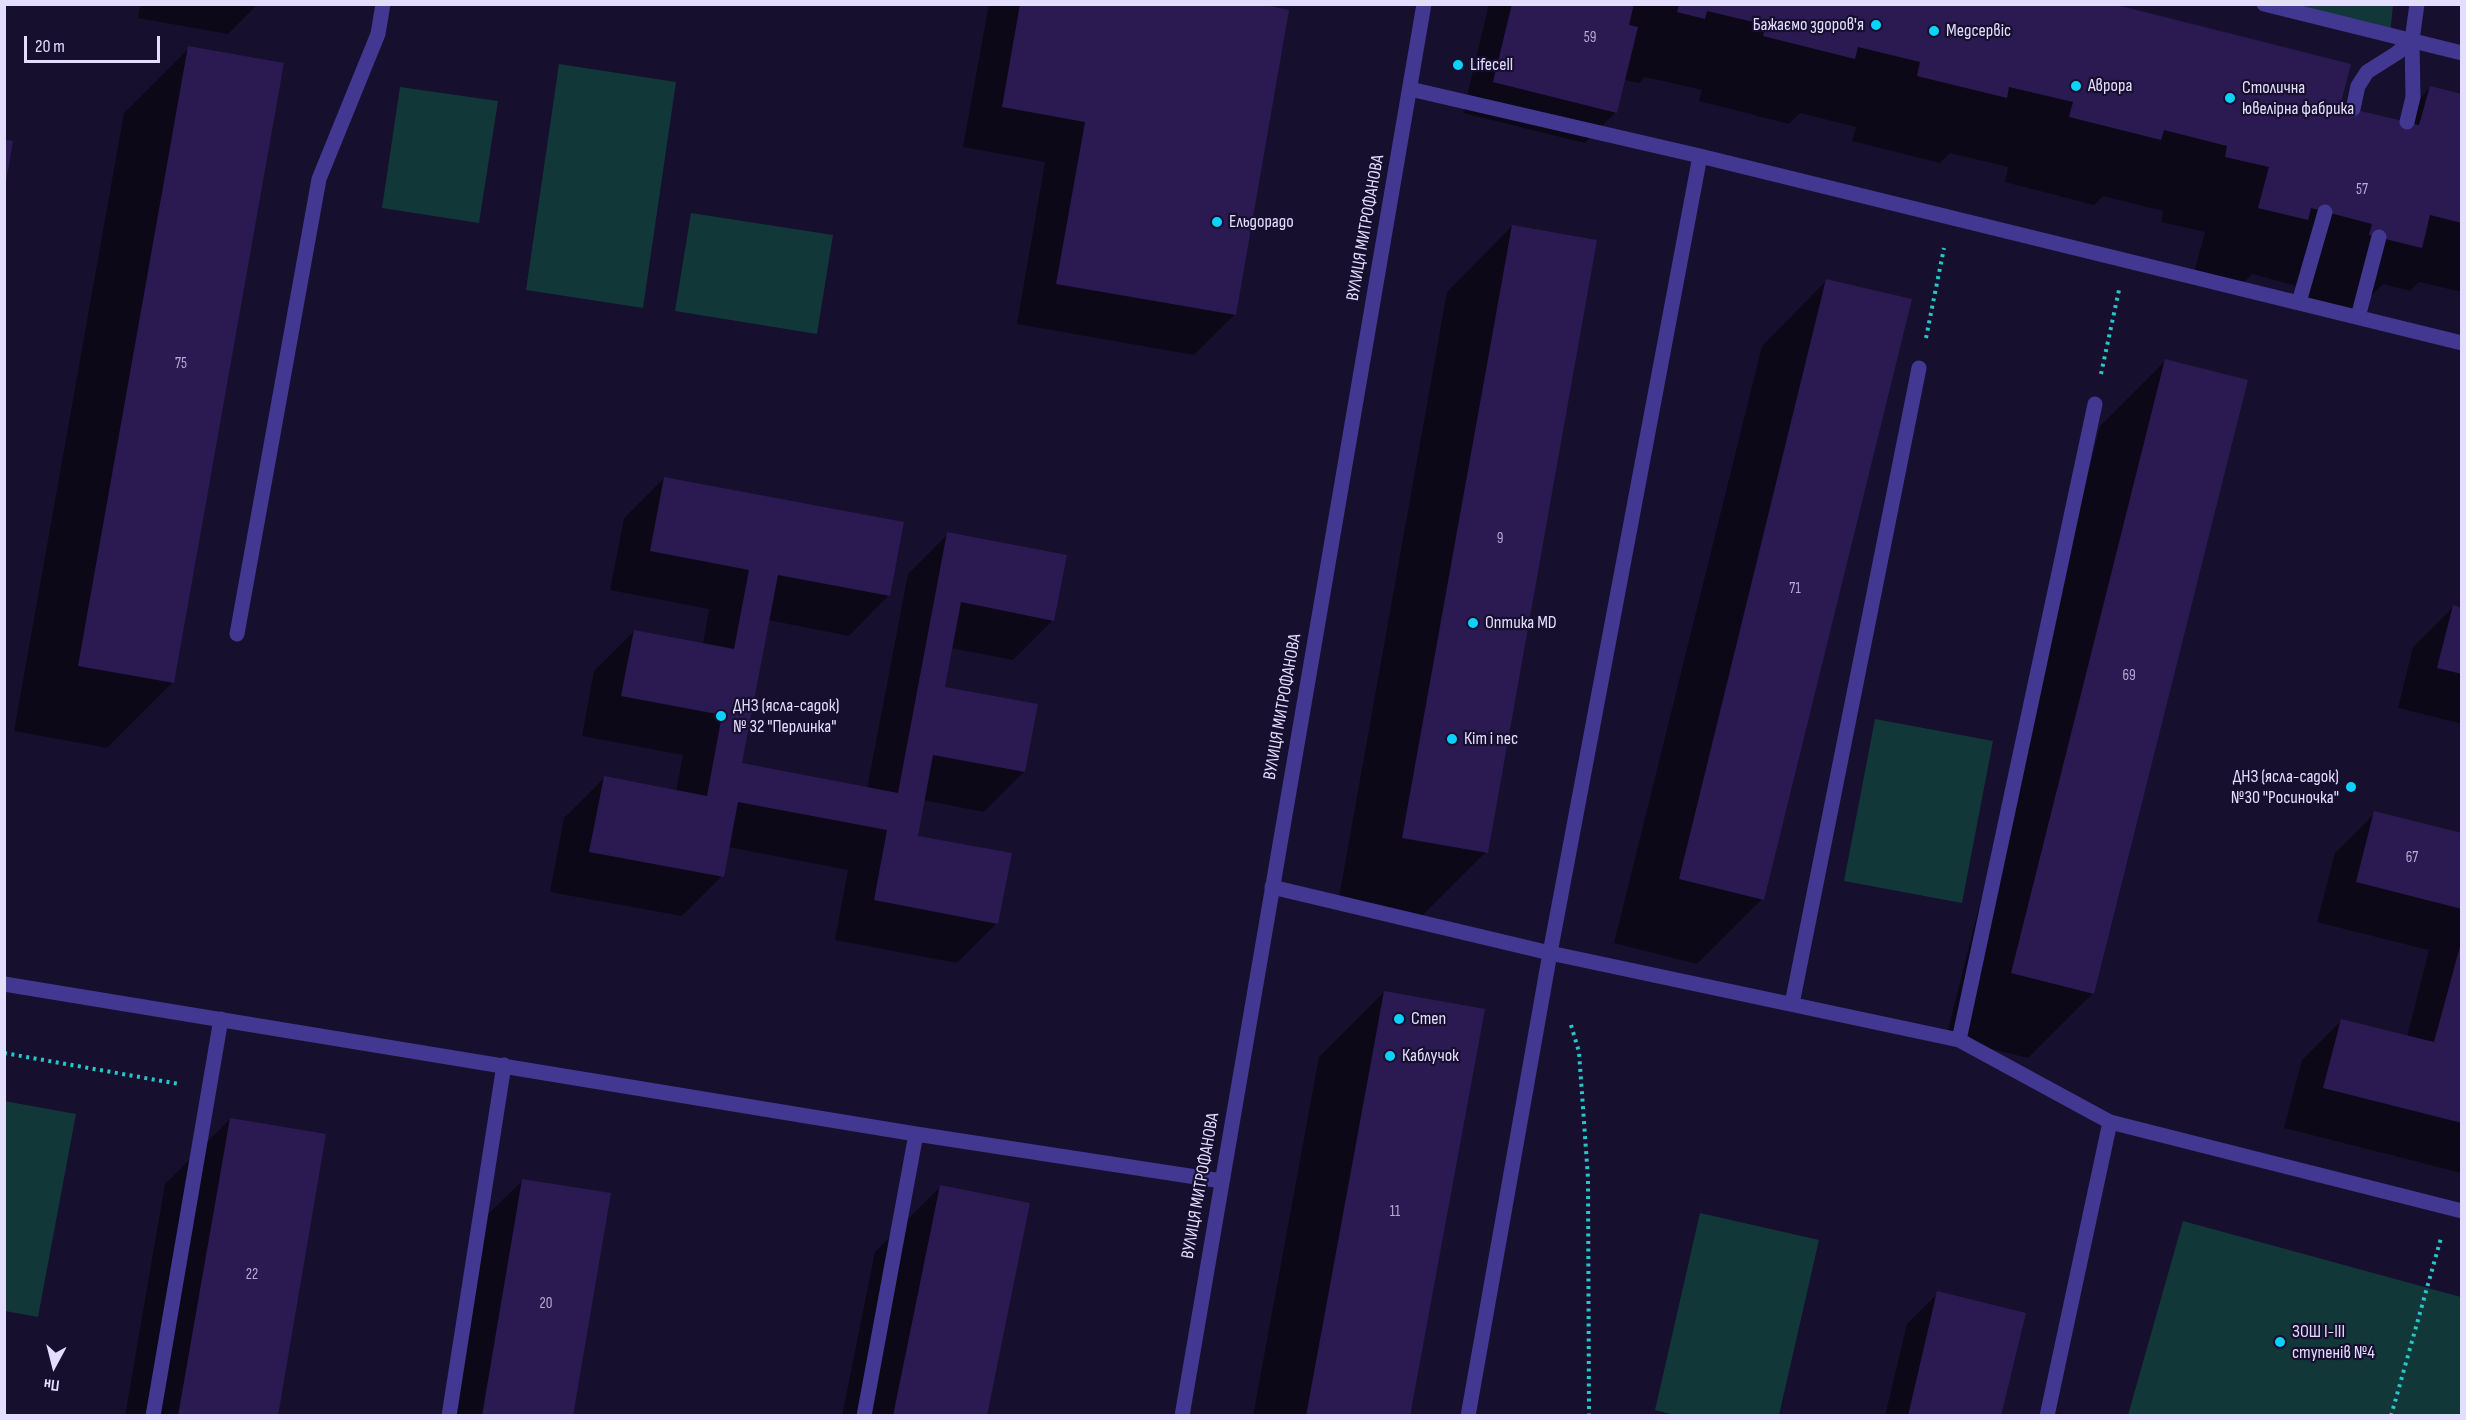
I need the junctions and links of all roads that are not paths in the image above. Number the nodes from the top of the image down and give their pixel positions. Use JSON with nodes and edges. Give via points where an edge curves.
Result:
{"nodes":[{"id":1,"x":382,"y":4,"type":"edge"},
{"id":2,"x":1424,"y":4,"type":"edge"},
{"id":3,"x":2264,"y":4,"type":"edge"},
{"id":4,"x":2417,"y":4,"type":"edge"},
{"id":5,"x":2412,"y":40,"type":"junction"},
{"id":6,"x":2462,"y":53,"type":"edge"},
{"id":7,"x":1410,"y":89,"type":"junction"},
{"id":8,"x":2353,"y":109,"type":"dead end"},
{"id":9,"x":2407,"y":122,"type":"dead end"},
{"id":10,"x":1700,"y":156,"type":"junction"},
{"id":11,"x":2325,"y":212,"type":"dead end"},
{"id":12,"x":2379,"y":237,"type":"dead end"},
{"id":13,"x":2299,"y":302,"type":"junction"},
{"id":14,"x":2358,"y":316,"type":"junction"},
{"id":15,"x":2462,"y":342,"type":"edge"},
{"id":16,"x":1919,"y":368,"type":"road end"},
{"id":17,"x":2095,"y":404,"type":"road end"},
{"id":18,"x":237,"y":634,"type":"dead end"},
{"id":19,"x":1272,"y":887,"type":"junction"},
{"id":20,"x":1550,"y":953,"type":"junction"},
{"id":21,"x":4,"y":984,"type":"edge"},
{"id":22,"x":1792,"y":1004,"type":"junction"},
{"id":23,"x":221,"y":1019,"type":"junction"},
{"id":24,"x":1959,"y":1040,"type":"junction"},
{"id":25,"x":504,"y":1065,"type":"junction"},
{"id":26,"x":2110,"y":1122,"type":"junction"},
{"id":27,"x":916,"y":1134,"type":"junction"},
{"id":28,"x":1222,"y":1181,"type":"junction"},
{"id":29,"x":2456,"y":1210,"type":"edge"},
{"id":30,"x":153,"y":1416,"type":"edge"},
{"id":31,"x":449,"y":1416,"type":"edge"},
{"id":32,"x":864,"y":1416,"type":"edge"},
{"id":33,"x":1182,"y":1416,"type":"edge"},
{"id":34,"x":1468,"y":1416,"type":"edge"},
{"id":35,"x":2047,"y":1416,"type":"edge"}],
"edges":[{"from":1,"to":18,"type":"street","via":[[378,34],[319,179]]},
{"from":2,"to":7,"type":"street","name":"ВУЛИЦЯ МИТРОФАНОВА"},
{"from":3,"to":5,"type":"street"},
{"from":4,"to":5,"type":"street"},
{"from":5,"to":6,"type":"street"},
{"from":5,"to":8,"type":"street","via":[[2367,72],[2358,86]]},
{"from":5,"to":9,"type":"street","via":[[2414,97]]},
{"from":7,"to":10,"type":"street"},
{"from":7,"to":19,"type":"street","name":"ВУЛИЦЯ МИТРОФАНОВА"},
{"from":10,"to":13,"type":"street"},
{"from":10,"to":20,"type":"street"},
{"from":11,"to":13,"type":"street"},
{"from":12,"to":14,"type":"street"},
{"from":13,"to":14,"type":"street"},
{"from":14,"to":15,"type":"street"},
{"from":16,"to":22,"type":"street"},
{"from":17,"to":24,"type":"street"},
{"from":19,"to":20,"type":"street"},
{"from":19,"to":28,"type":"street","name":"ВУЛИЦЯ МИТРОФАНОВА"},
{"from":20,"to":22,"type":"street"},
{"from":20,"to":34,"type":"street"},
{"from":21,"to":23,"type":"street"},
{"from":22,"to":24,"type":"street"},
{"from":23,"to":25,"type":"street"},
{"from":23,"to":30,"type":"street"},
{"from":24,"to":26,"type":"street"},
{"from":25,"to":27,"type":"street"},
{"from":25,"to":31,"type":"street"},
{"from":26,"to":29,"type":"street"},
{"from":26,"to":35,"type":"street"},
{"from":27,"to":28,"type":"street"},
{"from":27,"to":32,"type":"street"},
{"from":28,"to":33,"type":"street","name":"ВУЛИЦЯ МИТРОФАНОВА"}]}
